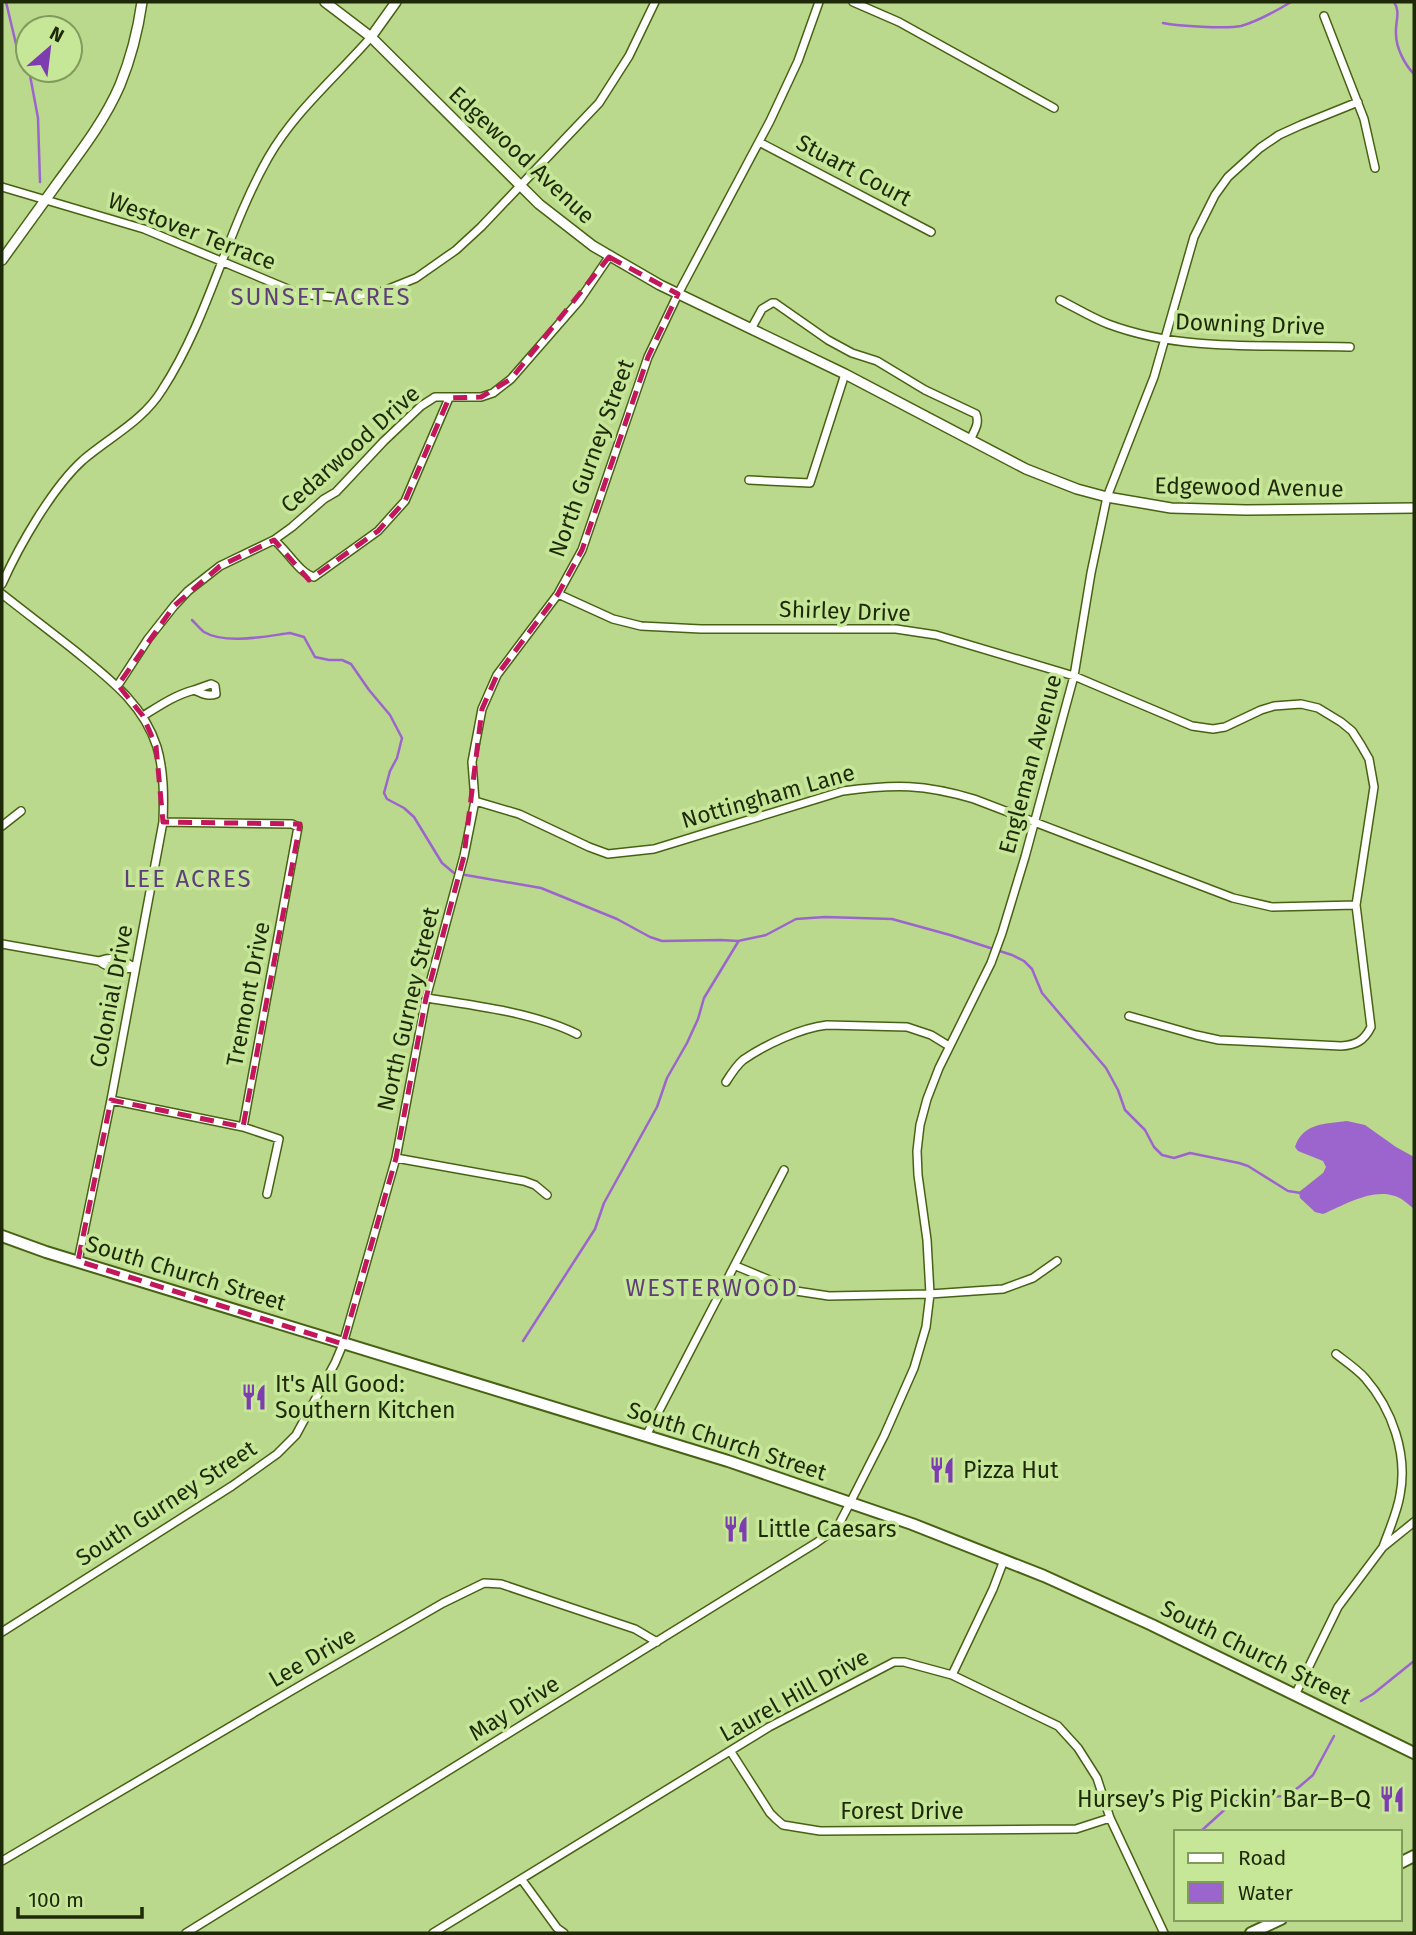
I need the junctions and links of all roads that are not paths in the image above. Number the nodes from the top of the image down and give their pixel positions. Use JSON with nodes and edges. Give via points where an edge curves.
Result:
{"nodes":[{"id":1,"x":142,"y":2,"type":"edge"},
{"id":2,"x":325,"y":2,"type":"edge"},
{"id":3,"x":396,"y":2,"type":"edge"},
{"id":4,"x":655,"y":2,"type":"edge"},
{"id":5,"x":819,"y":2,"type":"edge"},
{"id":6,"x":853,"y":2,"type":"edge"},
{"id":7,"x":1324,"y":16,"type":"dead end"},
{"id":8,"x":371,"y":37,"type":"junction"},
{"id":9,"x":1358,"y":102,"type":"junction"},
{"id":10,"x":1054,"y":108,"type":"dead end"},
{"id":11,"x":759,"y":142,"type":"junction"},
{"id":12,"x":1375,"y":169,"type":"dead end"},
{"id":13,"x":520,"y":185,"type":"junction"},
{"id":14,"x":2,"y":187,"type":"edge"},
{"id":15,"x":45,"y":200,"type":"junction"},
{"id":16,"x":931,"y":232,"type":"dead end"},
{"id":17,"x":609,"y":257,"type":"junction"},
{"id":18,"x":2,"y":260,"type":"edge"},
{"id":19,"x":223,"y":261,"type":"junction"},
{"id":20,"x":678,"y":294,"type":"junction"},
{"id":21,"x":1060,"y":300,"type":"dead end"},
{"id":22,"x":751,"y":329,"type":"junction"},
{"id":23,"x":1166,"y":340,"type":"junction"},
{"id":24,"x":1350,"y":347,"type":"dead end"},
{"id":25,"x":845,"y":374,"type":"junction"},
{"id":26,"x":449,"y":398,"type":"junction"},
{"id":27,"x":970,"y":440,"type":"junction"},
{"id":28,"x":749,"y":480,"type":"dead end"},
{"id":29,"x":1107,"y":497,"type":"junction"},
{"id":30,"x":1414,"y":508,"type":"edge"},
{"id":31,"x":274,"y":540,"type":"junction"},
{"id":32,"x":2,"y":584,"type":"edge"},
{"id":33,"x":2,"y":594,"type":"edge"},
{"id":34,"x":558,"y":594,"type":"junction"},
{"id":35,"x":1074,"y":676,"type":"junction"},
{"id":36,"x":118,"y":685,"type":"junction"},
{"id":37,"x":194,"y":690,"type":"dead end"},
{"id":38,"x":143,"y":716,"type":"junction"},
{"id":39,"x":475,"y":801,"type":"junction"},
{"id":40,"x":21,"y":811,"type":"dead end"},
{"id":41,"x":163,"y":822,"type":"junction"},
{"id":42,"x":1035,"y":822,"type":"junction"},
{"id":43,"x":2,"y":826,"type":"edge"},
{"id":44,"x":1356,"y":905,"type":"junction"},
{"id":45,"x":2,"y":944,"type":"edge"},
{"id":46,"x":135,"y":968,"type":"junction"},
{"id":47,"x":426,"y":998,"type":"junction"},
{"id":48,"x":1129,"y":1016,"type":"dead end"},
{"id":49,"x":577,"y":1034,"type":"dead end"},
{"id":50,"x":949,"y":1045,"type":"junction"},
{"id":51,"x":726,"y":1082,"type":"dead end"},
{"id":52,"x":111,"y":1100,"type":"junction"},
{"id":53,"x":243,"y":1126,"type":"junction"},
{"id":54,"x":396,"y":1158,"type":"junction"},
{"id":55,"x":784,"y":1170,"type":"dead end"},
{"id":56,"x":267,"y":1194,"type":"dead end"},
{"id":57,"x":547,"y":1195,"type":"dead end"},
{"id":58,"x":2,"y":1236,"type":"edge"},
{"id":59,"x":78,"y":1261,"type":"junction"},
{"id":60,"x":1057,"y":1261,"type":"dead end"},
{"id":61,"x":736,"y":1266,"type":"junction"},
{"id":62,"x":930,"y":1294,"type":"junction"},
{"id":63,"x":343,"y":1344,"type":"junction"},
{"id":64,"x":1336,"y":1354,"type":"dead end"},
{"id":65,"x":646,"y":1437,"type":"junction"},
{"id":66,"x":850,"y":1503,"type":"junction"},
{"id":67,"x":1414,"y":1522,"type":"edge"},
{"id":68,"x":1383,"y":1547,"type":"junction"},
{"id":69,"x":1004,"y":1560,"type":"junction"},
{"id":70,"x":2,"y":1632,"type":"edge"},
{"id":71,"x":657,"y":1642,"type":"junction"},
{"id":72,"x":952,"y":1675,"type":"junction"},
{"id":73,"x":1295,"y":1695,"type":"junction"},
{"id":74,"x":731,"y":1752,"type":"junction"},
{"id":75,"x":1414,"y":1753,"type":"edge"},
{"id":76,"x":1110,"y":1818,"type":"junction"},
{"id":77,"x":2,"y":1861,"type":"edge"},
{"id":78,"x":522,"y":1880,"type":"junction"},
{"id":79,"x":1277,"y":1921,"type":"edge"},
{"id":80,"x":186,"y":1933,"type":"edge"},
{"id":81,"x":433,"y":1933,"type":"edge"},
{"id":82,"x":564,"y":1933,"type":"edge"},
{"id":83,"x":1164,"y":1933,"type":"edge"},
{"id":84,"x":1251,"y":1933,"type":"edge"}],
"edges":[{"from":1,"to":15,"type":"street","via":[[120,87],[95,131]]},
{"from":2,"to":8,"type":"street","name":"Edgewood Avenue"},
{"from":3,"to":8,"type":"street"},
{"from":4,"to":13,"type":"street","name":"Westover Terrace","via":[[599,103]]},
{"from":5,"to":11,"type":"street","name":"North Gurney Street","via":[[798,61]]},
{"from":6,"to":10,"type":"street","via":[[899,22]]},
{"from":7,"to":9,"type":"street"},
{"from":8,"to":13,"type":"street","name":"Edgewood Avenue"},
{"from":8,"to":19,"type":"street","via":[[306,106],[274,149]]},
{"from":9,"to":12,"type":"street"},
{"from":9,"to":23,"type":"street","name":"Engleman Avenue","via":[[1279,135],[1228,177],[1194,237]]},
{"from":11,"to":16,"type":"street","name":"Stuart Court"},
{"from":11,"to":20,"type":"street","name":"North Gurney Street"},
{"from":13,"to":17,"type":"street","name":"Edgewood Avenue"},
{"from":13,"to":19,"type":"street","name":"Westover Terrace","via":[[456,250],[416,278],[381,292],[342,298],[300,294]]},
{"from":14,"to":15,"type":"street","name":"Westover Terrace"},
{"from":15,"to":18,"type":"street"},
{"from":15,"to":19,"type":"street","name":"Westover Terrace","via":[[126,223]]},
{"from":17,"to":20,"type":"street","name":"Edgewood Avenue"},
{"from":17,"to":26,"type":"street","name":"Cedarwood Drive","via":[[579,301],[511,380],[481,397]]},
{"from":19,"to":32,"type":"street","via":[[189,341],[158,397],[133,424],[83,461],[60,487]]},
{"from":20,"to":22,"type":"street","name":"Edgewood Avenue"},
{"from":20,"to":34,"type":"street","name":"North Gurney Street","via":[[648,357],[582,550]]},
{"from":21,"to":23,"type":"street","name":"Downing Drive","via":[[1108,324]]},
{"from":22,"to":25,"type":"street","name":"Edgewood Avenue"},
{"from":22,"to":27,"type":"street","via":[[762,309],[775,303],[828,340],[976,414],[978,425]]},
{"from":23,"to":24,"type":"street","name":"Downing Drive"},
{"from":23,"to":29,"type":"street","name":"Engleman Avenue"},
{"from":25,"to":27,"type":"street","name":"Edgewood Avenue"},
{"from":25,"to":28,"type":"street","via":[[810,484]]},
{"from":26,"to":31,"type":"street","name":"Cedarwood Drive","via":[[435,397],[421,406],[336,492]]},
{"from":26,"to":31,"type":"street","via":[[405,501],[378,531],[314,577]]},
{"from":27,"to":29,"type":"street","name":"Edgewood Avenue","via":[[1056,481]]},
{"from":29,"to":30,"type":"street","name":"Edgewood Avenue","via":[[1195,509]]},
{"from":29,"to":35,"type":"street","name":"Engleman Avenue"},
{"from":31,"to":36,"type":"street","name":"Cedarwood Drive","via":[[220,566],[188,591]]},
{"from":33,"to":36,"type":"street","name":"Colonial Drive"},
{"from":34,"to":35,"type":"street","name":"Shirley Drive","via":[[613,620],[641,626],[917,631]]},
{"from":34,"to":39,"type":"street","name":"North Gurney Street","via":[[507,660],[486,701],[472,762]]},
{"from":35,"to":42,"type":"street","name":"Engleman Avenue"},
{"from":35,"to":44,"type":"street","name":"Shirley Drive","via":[[1192,726],[1225,727],[1261,710],[1301,704],[1341,722],[1369,759],[1374,787]]},
{"from":36,"to":38,"type":"street","name":"Colonial Drive"},
{"from":37,"to":38,"type":"street"},
{"from":38,"to":41,"type":"street","name":"Colonial Drive","via":[[162,768]]},
{"from":39,"to":42,"type":"street","name":"Nottingham Lane","via":[[519,814],[608,854],[654,849],[805,801],[875,786],[937,789]]},
{"from":39,"to":47,"type":"street","name":"North Gurney Street"},
{"from":40,"to":43,"type":"street"},
{"from":41,"to":46,"type":"street","name":"Colonial Drive"},
{"from":41,"to":53,"type":"street","name":"Tremont Drive","via":[[299,827]]},
{"from":42,"to":44,"type":"street","name":"Nottingham Lane","via":[[1252,903]]},
{"from":42,"to":50,"type":"street","name":"Engleman Avenue","via":[[991,963]]},
{"from":44,"to":48,"type":"street","name":"Shirley Drive","via":[[1371,1027],[1362,1041],[1341,1046],[1219,1040]]},
{"from":45,"to":46,"type":"street","via":[[99,961],[106,967]]},
{"from":46,"to":52,"type":"street","name":"Colonial Drive"},
{"from":47,"to":49,"type":"street","via":[[557,1024]]},
{"from":47,"to":54,"type":"street","name":"North Gurney Street"},
{"from":50,"to":51,"type":"street","via":[[907,1027],[815,1027],[743,1060]]},
{"from":50,"to":62,"type":"street","name":"Engleman Avenue","via":[[927,1099],[917,1151]]},
{"from":52,"to":53,"type":"street"},
{"from":52,"to":59,"type":"street","name":"Colonial Drive"},
{"from":53,"to":56,"type":"street","via":[[279,1139]]},
{"from":54,"to":57,"type":"street","via":[[524,1181]]},
{"from":54,"to":63,"type":"street","name":"North Gurney Street"},
{"from":55,"to":61,"type":"street"},
{"from":58,"to":59,"type":"main road","name":"South Church Street"},
{"from":59,"to":63,"type":"main road","name":"South Church Street"},
{"from":60,"to":62,"type":"street","via":[[1033,1278],[1003,1289]]},
{"from":61,"to":62,"type":"street","via":[[796,1291],[829,1296]]},
{"from":61,"to":65,"type":"street"},
{"from":62,"to":66,"type":"street","name":"Engleman Avenue","via":[[914,1368]]},
{"from":63,"to":65,"type":"main road","name":"South Church Street"},
{"from":63,"to":70,"type":"street","name":"South Gurney Street","via":[[296,1434],[277,1454]]},
{"from":64,"to":68,"type":"street","via":[[1364,1377],[1383,1404],[1400,1446],[1401,1495]]},
{"from":65,"to":66,"type":"main road","name":"South Church Street"},
{"from":66,"to":69,"type":"main road","name":"South Church Street"},
{"from":66,"to":71,"type":"street","name":"May Drive","via":[[836,1528],[816,1543]]},
{"from":67,"to":68,"type":"street"},
{"from":68,"to":73,"type":"street","via":[[1338,1607]]},
{"from":69,"to":72,"type":"street"},
{"from":69,"to":73,"type":"main road","name":"South Church Street"},
{"from":71,"to":77,"type":"street","name":"Lee Drive","via":[[635,1629],[501,1584],[484,1583]]},
{"from":71,"to":80,"type":"street","name":"May Drive"},
{"from":72,"to":74,"type":"street","name":"Laurel Hill Drive","via":[[894,1662],[769,1727]]},
{"from":72,"to":76,"type":"street","name":"Laurel Hill Drive","via":[[1067,1734],[1097,1778]]},
{"from":73,"to":75,"type":"main road","name":"South Church Street"},
{"from":74,"to":76,"type":"street","name":"Forest Drive","via":[[770,1813],[792,1827],[820,1831],[1076,1829]]},
{"from":74,"to":78,"type":"street","name":"Laurel Hill Drive"},
{"from":76,"to":83,"type":"street","name":"Laurel Hill Drive"},
{"from":78,"to":81,"type":"street","name":"Laurel Hill Drive"},
{"from":78,"to":82,"type":"street"},
{"from":79,"to":84,"type":"main road"}]}
